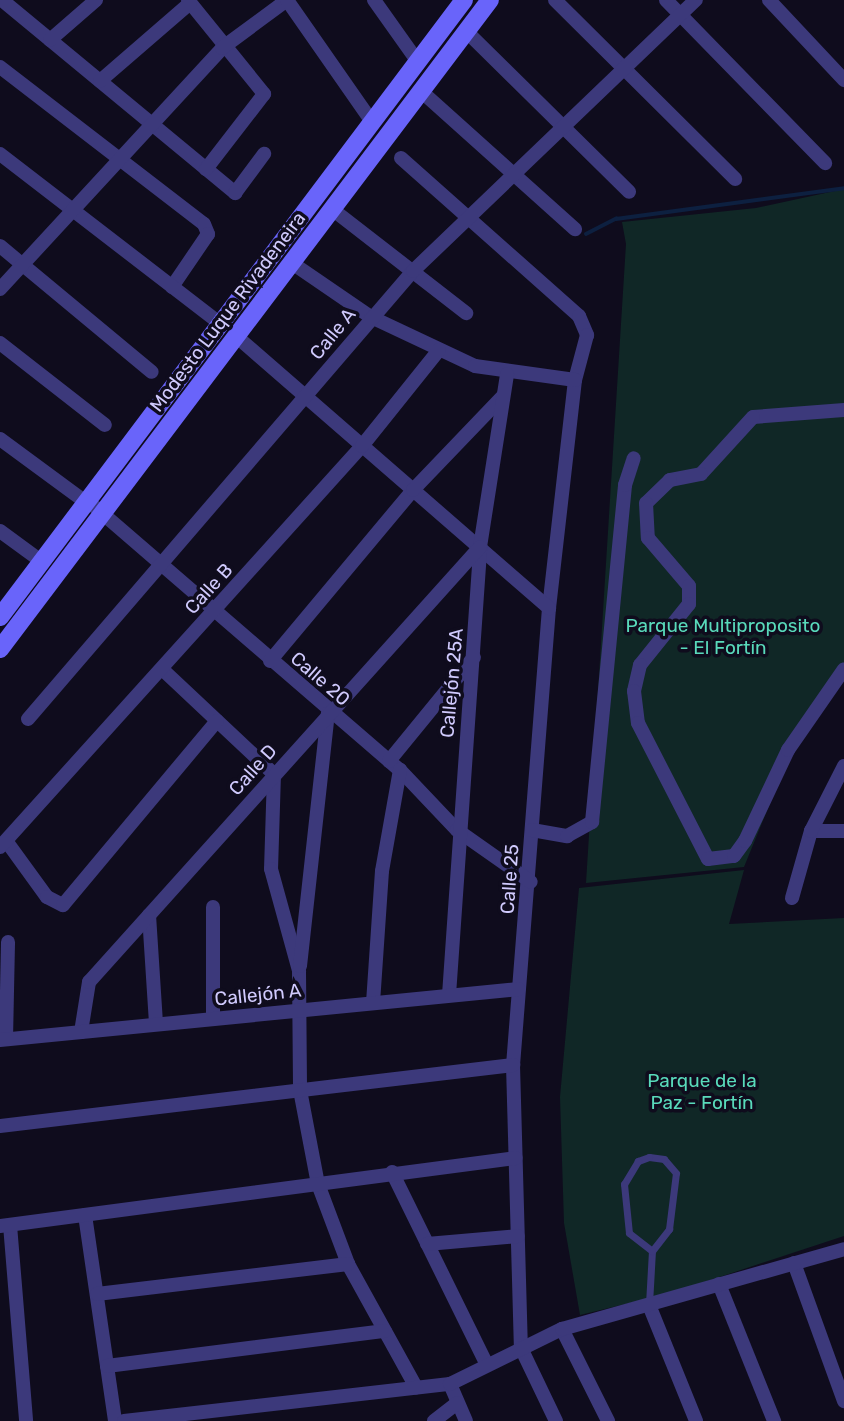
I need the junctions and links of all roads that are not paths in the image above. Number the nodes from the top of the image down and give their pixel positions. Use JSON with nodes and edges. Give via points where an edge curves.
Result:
{"nodes":[{"id":1,"x":2,"y":0,"type":"edge"},
{"id":2,"x":96,"y":0,"type":"edge"},
{"id":3,"x":287,"y":0,"type":"edge"},
{"id":4,"x":374,"y":0,"type":"edge"},
{"id":5,"x":464,"y":0,"type":"edge"},
{"id":6,"x":490,"y":0,"type":"edge"},
{"id":7,"x":555,"y":0,"type":"edge"},
{"id":8,"x":666,"y":0,"type":"edge"},
{"id":9,"x":696,"y":0,"type":"edge"},
{"id":10,"x":769,"y":0,"type":"edge"},
{"id":11,"x":189,"y":1,"type":"edge"},
{"id":12,"x":681,"y":14,"type":"junction"},
{"id":13,"x":466,"y":31,"type":"junction"},
{"id":14,"x":50,"y":40,"type":"junction"},
{"id":15,"x":222,"y":48,"type":"junction"},
{"id":16,"x":418,"y":62,"type":"junction"},
{"id":17,"x":0,"y":67,"type":"edge"},
{"id":18,"x":624,"y":68,"type":"junction"},
{"id":19,"x":844,"y":80,"type":"edge"},
{"id":20,"x":100,"y":81,"type":"junction"},
{"id":21,"x":421,"y":92,"type":"junction"},
{"id":22,"x":150,"y":122,"type":"junction"},
{"id":23,"x":372,"y":122,"type":"junction"},
{"id":24,"x":563,"y":122,"type":"junction"},
{"id":25,"x":0,"y":154,"type":"edge"},
{"id":26,"x":264,"y":154,"type":"dead end"},
{"id":27,"x":118,"y":155,"type":"junction"},
{"id":28,"x":401,"y":159,"type":"dead end"},
{"id":29,"x":825,"y":163,"type":"dead end"},
{"id":30,"x":206,"y":169,"type":"junction"},
{"id":31,"x":516,"y":172,"type":"junction"},
{"id":32,"x":735,"y":179,"type":"dead end"},
{"id":33,"x":629,"y":192,"type":"dead end"},
{"id":34,"x":71,"y":208,"type":"junction"},
{"id":35,"x":332,"y":209,"type":"junction"},
{"id":36,"x":466,"y":221,"type":"junction"},
{"id":37,"x":575,"y":229,"type":"dead end"},
{"id":38,"x":0,"y":246,"type":"edge"},
{"id":39,"x":23,"y":263,"type":"junction"},
{"id":40,"x":292,"y":263,"type":"junction"},
{"id":41,"x":414,"y":271,"type":"junction"},
{"id":42,"x":172,"y":286,"type":"junction"},
{"id":43,"x":0,"y":289,"type":"edge"},
{"id":44,"x":466,"y":313,"type":"dead end"},
{"id":45,"x":371,"y":317,"type":"junction"},
{"id":46,"x":220,"y":324,"type":"junction"},
{"id":47,"x":236,"y":336,"type":"junction"},
{"id":48,"x":0,"y":343,"type":"edge"},
{"id":49,"x":439,"y":350,"type":"junction"},
{"id":50,"x":152,"y":372,"type":"dead end"},
{"id":51,"x":507,"y":374,"type":"junction"},
{"id":52,"x":575,"y":380,"type":"junction"},
{"id":53,"x":503,"y":396,"type":"junction"},
{"id":54,"x":306,"y":398,"type":"junction"},
{"id":55,"x":844,"y":410,"type":"edge"},
{"id":56,"x":151,"y":416,"type":"junction"},
{"id":57,"x":105,"y":425,"type":"dead end"},
{"id":58,"x":0,"y":439,"type":"edge"},
{"id":59,"x":156,"y":443,"type":"junction"},
{"id":60,"x":362,"y":446,"type":"junction"},
{"id":61,"x":634,"y":458,"type":"dead end"},
{"id":62,"x":413,"y":490,"type":"junction"},
{"id":63,"x":83,"y":499,"type":"junction"},
{"id":64,"x":104,"y":512,"type":"junction"},
{"id":65,"x":65,"y":529,"type":"junction"},
{"id":66,"x":0,"y":531,"type":"edge"},
{"id":67,"x":480,"y":547,"type":"junction"},
{"id":68,"x":41,"y":561,"type":"junction"},
{"id":69,"x":160,"y":563,"type":"junction"},
{"id":70,"x":63,"y":565,"type":"junction"},
{"id":71,"x":549,"y":608,"type":"junction"},
{"id":72,"x":215,"y":611,"type":"junction"},
{"id":73,"x":0,"y":617,"type":"edge"},
{"id":74,"x":0,"y":649,"type":"edge"},
{"id":75,"x":474,"y":657,"type":"junction"},
{"id":76,"x":270,"y":661,"type":"junction"},
{"id":77,"x":162,"y":669,"type":"junction"},
{"id":78,"x":844,"y":669,"type":"edge"},
{"id":79,"x":328,"y":714,"type":"junction"},
{"id":80,"x":27,"y":719,"type":"dead end"},
{"id":81,"x":217,"y":721,"type":"junction"},
{"id":82,"x":394,"y":765,"type":"junction"},
{"id":83,"x":844,"y":766,"type":"edge"},
{"id":84,"x":274,"y":774,"type":"junction"},
{"id":85,"x":457,"y":830,"type":"junction"},
{"id":86,"x":532,"y":830,"type":"junction"},
{"id":87,"x":811,"y":831,"type":"junction"},
{"id":88,"x":844,"y":831,"type":"edge"},
{"id":89,"x":4,"y":845,"type":"edge"},
{"id":90,"x":531,"y":882,"type":"junction"},
{"id":91,"x":792,"y":898,"type":"dead end"},
{"id":92,"x":213,"y":907,"type":"dead end"},
{"id":93,"x":149,"y":915,"type":"junction"},
{"id":94,"x":8,"y":942,"type":"dead end"},
{"id":95,"x":299,"y":971,"type":"junction"},
{"id":96,"x":519,"y":989,"type":"junction"},
{"id":97,"x":449,"y":995,"type":"junction"},
{"id":98,"x":373,"y":1003,"type":"junction"},
{"id":99,"x":298,"y":1010,"type":"junction"},
{"id":100,"x":213,"y":1019,"type":"junction"},
{"id":101,"x":156,"y":1024,"type":"junction"},
{"id":102,"x":81,"y":1032,"type":"junction"},
{"id":103,"x":3,"y":1040,"type":"edge"},
{"id":104,"x":513,"y":1065,"type":"junction"},
{"id":105,"x":300,"y":1090,"type":"junction"},
{"id":106,"x":0,"y":1126,"type":"edge"},
{"id":107,"x":516,"y":1157,"type":"junction"},
{"id":108,"x":392,"y":1172,"type":"junction"},
{"id":109,"x":318,"y":1184,"type":"junction"},
{"id":110,"x":85,"y":1215,"type":"junction"},
{"id":111,"x":5,"y":1226,"type":"edge"},
{"id":112,"x":518,"y":1236,"type":"junction"},
{"id":113,"x":427,"y":1244,"type":"junction"},
{"id":114,"x":844,"y":1249,"type":"edge"},
{"id":115,"x":652,"y":1251,"type":"junction"},
{"id":116,"x":794,"y":1263,"type":"junction"},
{"id":117,"x":348,"y":1264,"type":"junction"},
{"id":118,"x":719,"y":1284,"type":"junction"},
{"id":119,"x":97,"y":1294,"type":"junction"},
{"id":120,"x":649,"y":1305,"type":"junction"},
{"id":121,"x":562,"y":1329,"type":"junction"},
{"id":122,"x":385,"y":1331,"type":"junction"},
{"id":123,"x":521,"y":1349,"type":"junction"},
{"id":124,"x":487,"y":1365,"type":"junction"},
{"id":125,"x":107,"y":1366,"type":"junction"},
{"id":126,"x":450,"y":1384,"type":"junction"},
{"id":127,"x":416,"y":1387,"type":"junction"},
{"id":128,"x":844,"y":1401,"type":"edge"},
{"id":129,"x":457,"y":1404,"type":"junction"},
{"id":130,"x":26,"y":1421,"type":"edge"},
{"id":131,"x":115,"y":1421,"type":"edge"},
{"id":132,"x":124,"y":1421,"type":"edge"},
{"id":133,"x":434,"y":1421,"type":"edge"},
{"id":134,"x":466,"y":1421,"type":"edge"},
{"id":135,"x":556,"y":1421,"type":"edge"},
{"id":136,"x":608,"y":1421,"type":"edge"},
{"id":137,"x":696,"y":1421,"type":"edge"},
{"id":138,"x":774,"y":1421,"type":"edge"}],
"edges":[{"from":1,"to":14,"type":"street"},
{"from":2,"to":14,"type":"street"},
{"from":3,"to":15,"type":"street"},
{"from":3,"to":23,"type":"street"},
{"from":4,"to":16,"type":"street"},
{"from":5,"to":16,"type":"street","name":"Modesto Luque Rivadeneira"},
{"from":6,"to":13,"type":"street","name":"Modesto Luque Rivadeneira"},
{"from":7,"to":18,"type":"street"},
{"from":8,"to":12,"type":"street"},
{"from":9,"to":12,"type":"street","name":"Calle A"},
{"from":10,"to":19,"type":"street"},
{"from":11,"to":15,"type":"street"},
{"from":11,"to":20,"type":"street"},
{"from":12,"to":18,"type":"street","name":"Calle A"},
{"from":12,"to":29,"type":"street"},
{"from":13,"to":21,"type":"street","name":"Modesto Luque Rivadeneira"},
{"from":13,"to":24,"type":"street"},
{"from":14,"to":20,"type":"street"},
{"from":15,"to":22,"type":"street"},
{"from":15,"to":30,"type":"street","via":[[264,99]]},
{"from":16,"to":23,"type":"street","name":"Modesto Luque Rivadeneira"},
{"from":17,"to":27,"type":"street"},
{"from":18,"to":24,"type":"street","name":"Calle A"},
{"from":18,"to":32,"type":"street"},
{"from":20,"to":22,"type":"street"},
{"from":21,"to":31,"type":"street"},
{"from":21,"to":35,"type":"street","name":"Modesto Luque Rivadeneira"},
{"from":22,"to":27,"type":"street"},
{"from":22,"to":30,"type":"street"},
{"from":23,"to":46,"type":"street","name":"Modesto Luque Rivadeneira"},
{"from":24,"to":31,"type":"street","name":"Calle A"},
{"from":24,"to":33,"type":"street"},
{"from":25,"to":34,"type":"street"},
{"from":26,"to":30,"type":"street","via":[[235,192]]},
{"from":27,"to":34,"type":"street"},
{"from":27,"to":42,"type":"street","via":[[208,229]]},
{"from":28,"to":36,"type":"street"},
{"from":31,"to":36,"type":"street","name":"Calle A"},
{"from":31,"to":37,"type":"street"},
{"from":34,"to":39,"type":"street"},
{"from":34,"to":42,"type":"street"},
{"from":35,"to":40,"type":"street","name":"Modesto Luque Rivadeneira"},
{"from":35,"to":41,"type":"street"},
{"from":36,"to":41,"type":"street","name":"Calle A"},
{"from":36,"to":52,"type":"street","name":"Calle 25","via":[[579,316],[587,335]]},
{"from":38,"to":39,"type":"street"},
{"from":39,"to":43,"type":"street"},
{"from":39,"to":50,"type":"street"},
{"from":40,"to":45,"type":"street"},
{"from":40,"to":47,"type":"street","name":"Modesto Luque Rivadeneira"},
{"from":41,"to":44,"type":"street"},
{"from":41,"to":45,"type":"street","name":"Calle A"},
{"from":42,"to":46,"type":"street"},
{"from":45,"to":49,"type":"street"},
{"from":45,"to":54,"type":"street","name":"Calle A"},
{"from":46,"to":56,"type":"street","name":"Modesto Luque Rivadeneira"},
{"from":47,"to":54,"type":"street"},
{"from":47,"to":59,"type":"street","name":"Modesto Luque Rivadeneira"},
{"from":48,"to":57,"type":"street"},
{"from":49,"to":51,"type":"street"},
{"from":49,"to":60,"type":"street","name":"Calle B"},
{"from":51,"to":52,"type":"street"},
{"from":51,"to":53,"type":"street","name":"Callejón 25A"},
{"from":52,"to":71,"type":"street","name":"Calle 25"},
{"from":53,"to":62,"type":"street"},
{"from":53,"to":67,"type":"street","name":"Callejón 25A"},
{"from":54,"to":60,"type":"street"},
{"from":54,"to":69,"type":"street","name":"Calle A"},
{"from":55,"to":78,"type":"street","via":[[775,410],[753,417],[701,474],[670,480],[646,503],[648,538],[689,586],[689,604],[640,665],[634,691],[638,723],[708,859],[734,856],[745,841],[788,750]]},
{"from":56,"to":59,"type":"street","via":[[147,435]]},
{"from":56,"to":63,"type":"street","name":"Modesto Luque Rivadeneira"},
{"from":58,"to":63,"type":"street","name":"Calle 20"},
{"from":59,"to":64,"type":"street","name":"Modesto Luque Rivadeneira"},
{"from":60,"to":62,"type":"street"},
{"from":60,"to":72,"type":"street","name":"Calle B"},
{"from":61,"to":86,"type":"street","via":[[622,512],[593,822],[567,836]]},
{"from":62,"to":67,"type":"street"},
{"from":62,"to":76,"type":"street"},
{"from":63,"to":64,"type":"street","name":"Calle 20"},
{"from":63,"to":65,"type":"street","name":"Modesto Luque Rivadeneira"},
{"from":64,"to":69,"type":"street","name":"Calle 20"},
{"from":64,"to":70,"type":"street","name":"Modesto Luque Rivadeneira"},
{"from":65,"to":68,"type":"street","name":"Modesto Luque Rivadeneira"},
{"from":65,"to":70,"type":"street","via":[[75,538]]},
{"from":66,"to":68,"type":"street"},
{"from":67,"to":71,"type":"street"},
{"from":67,"to":75,"type":"street","name":"Callejón 25A"},
{"from":67,"to":79,"type":"street","name":"Calle D"},
{"from":68,"to":73,"type":"street","name":"Modesto Luque Rivadeneira"},
{"from":69,"to":72,"type":"street","name":"Calle 20"},
{"from":69,"to":80,"type":"street","name":"Calle A"},
{"from":70,"to":74,"type":"street","name":"Modesto Luque Rivadeneira"},
{"from":71,"to":86,"type":"street","name":"Calle 25"},
{"from":72,"to":76,"type":"street","name":"Calle 20"},
{"from":72,"to":77,"type":"street","name":"Calle B"},
{"from":75,"to":82,"type":"street"},
{"from":75,"to":85,"type":"street","name":"Callejón 25A"},
{"from":76,"to":79,"type":"street","name":"Calle 20"},
{"from":77,"to":81,"type":"street"},
{"from":77,"to":89,"type":"street","name":"Calle B"},
{"from":79,"to":82,"type":"street","name":"Calle 20"},
{"from":79,"to":84,"type":"street","name":"Calle D"},
{"from":79,"to":95,"type":"street"},
{"from":81,"to":84,"type":"street"},
{"from":81,"to":89,"type":"street","via":[[63,905],[47,897]]},
{"from":82,"to":85,"type":"street","name":"Calle 20"},
{"from":82,"to":98,"type":"street"},
{"from":83,"to":87,"type":"street"},
{"from":84,"to":93,"type":"street","name":"Calle D"},
{"from":84,"to":95,"type":"street","via":[[274,895]]},
{"from":85,"to":90,"type":"street","name":"Calle 20"},
{"from":85,"to":97,"type":"street","name":"Callejón 25A"},
{"from":86,"to":90,"type":"street","name":"Calle 25"},
{"from":87,"to":88,"type":"street"},
{"from":87,"to":91,"type":"street"},
{"from":90,"to":96,"type":"street","name":"Calle 25"},
{"from":92,"to":100,"type":"street"},
{"from":93,"to":101,"type":"street"},
{"from":93,"to":102,"type":"street","name":"Calle D","via":[[89,982]]},
{"from":94,"to":103,"type":"street"},
{"from":95,"to":99,"type":"street"},
{"from":96,"to":97,"type":"street","name":"Callejón A"},
{"from":96,"to":104,"type":"street","name":"Calle 25"},
{"from":97,"to":98,"type":"street","name":"Callejón A"},
{"from":98,"to":99,"type":"street","name":"Callejón A"},
{"from":99,"to":100,"type":"street","name":"Callejón A"},
{"from":99,"to":105,"type":"street"},
{"from":100,"to":101,"type":"street","name":"Callejón A"},
{"from":101,"to":102,"type":"street","name":"Callejón A"},
{"from":102,"to":103,"type":"street","name":"Callejón A"},
{"from":104,"to":105,"type":"street"},
{"from":104,"to":107,"type":"street","name":"Calle 25"},
{"from":105,"to":106,"type":"street"},
{"from":105,"to":109,"type":"street"},
{"from":107,"to":108,"type":"street"},
{"from":107,"to":112,"type":"street","name":"Calle 25"},
{"from":108,"to":109,"type":"street"},
{"from":108,"to":113,"type":"street"},
{"from":109,"to":110,"type":"street"},
{"from":109,"to":117,"type":"street"},
{"from":110,"to":111,"type":"street"},
{"from":110,"to":119,"type":"street"},
{"from":111,"to":130,"type":"street"},
{"from":112,"to":113,"type":"street"},
{"from":112,"to":123,"type":"street","name":"Calle 25"},
{"from":113,"to":124,"type":"street"},
{"from":114,"to":116,"type":"street"},
{"from":115,"to":115,"type":"lane","via":[[668,1229],[676,1173],[664,1159],[649,1157],[638,1161],[624,1184],[629,1233]]},
{"from":115,"to":120,"type":"lane"},
{"from":116,"to":118,"type":"street"},
{"from":116,"to":128,"type":"street"},
{"from":117,"to":119,"type":"street"},
{"from":117,"to":122,"type":"street"},
{"from":118,"to":120,"type":"street"},
{"from":118,"to":138,"type":"street"},
{"from":119,"to":125,"type":"street"},
{"from":120,"to":121,"type":"street"},
{"from":120,"to":137,"type":"street"},
{"from":121,"to":123,"type":"street"},
{"from":121,"to":136,"type":"street"},
{"from":122,"to":125,"type":"street"},
{"from":122,"to":127,"type":"street"},
{"from":123,"to":124,"type":"street"},
{"from":123,"to":135,"type":"street","name":"Calle 25"},
{"from":124,"to":126,"type":"street"},
{"from":125,"to":131,"type":"street"},
{"from":126,"to":127,"type":"street"},
{"from":126,"to":129,"type":"street"},
{"from":127,"to":132,"type":"street"},
{"from":129,"to":133,"type":"street"},
{"from":129,"to":134,"type":"street"}]}
